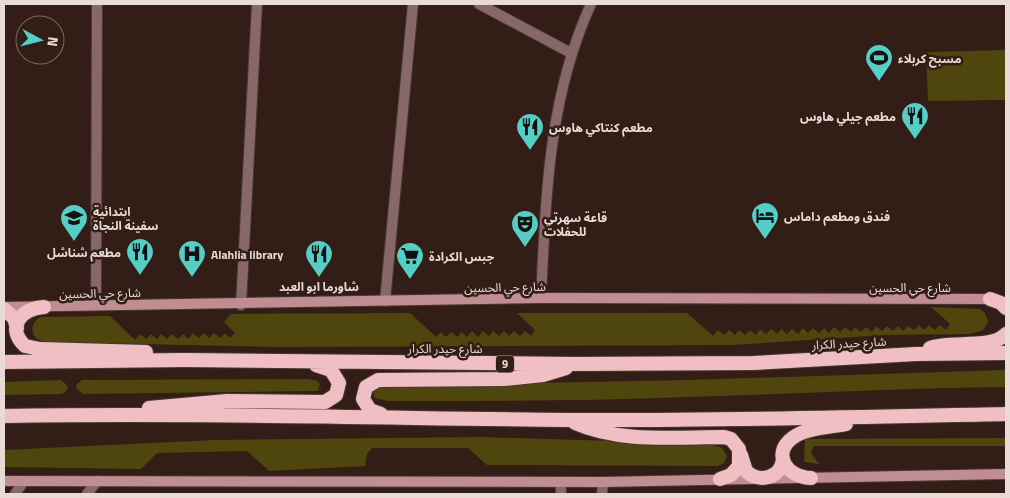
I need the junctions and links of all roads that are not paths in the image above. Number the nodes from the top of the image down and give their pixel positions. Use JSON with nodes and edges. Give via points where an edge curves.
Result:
{"nodes":[{"id":1,"x":96,"y":4,"type":"edge"},
{"id":2,"x":257,"y":4,"type":"edge"},
{"id":3,"x":413,"y":4,"type":"edge"},
{"id":4,"x":479,"y":4,"type":"edge"},
{"id":5,"x":591,"y":4,"type":"edge"},
{"id":6,"x":571,"y":53,"type":"junction"},
{"id":7,"x":541,"y":298,"type":"junction"},
{"id":8,"x":990,"y":299,"type":"junction"},
{"id":9,"x":1006,"y":299,"type":"edge"},
{"id":10,"x":384,"y":301,"type":"junction"},
{"id":11,"x":96,"y":304,"type":"junction"},
{"id":12,"x":241,"y":305,"type":"junction"},
{"id":13,"x":44,"y":306,"type":"junction"},
{"id":14,"x":4,"y":308,"type":"edge"},
{"id":15,"x":1006,"y":308,"type":"edge"},
{"id":16,"x":17,"y":328,"type":"junction"},
{"id":17,"x":1006,"y":334,"type":"edge"},
{"id":18,"x":1006,"y":353,"type":"edge"},
{"id":19,"x":916,"y":354,"type":"junction"},
{"id":20,"x":185,"y":360,"type":"junction"},
{"id":21,"x":4,"y":362,"type":"edge"},
{"id":22,"x":301,"y":362,"type":"junction"},
{"id":23,"x":573,"y":364,"type":"junction"},
{"id":24,"x":1006,"y":414,"type":"edge"},
{"id":25,"x":121,"y":415,"type":"junction"},
{"id":26,"x":4,"y":416,"type":"edge"},
{"id":27,"x":19,"y":416,"type":"junction"},
{"id":28,"x":388,"y":416,"type":"junction"},
{"id":29,"x":873,"y":417,"type":"junction"},
{"id":30,"x":567,"y":420,"type":"junction"},
{"id":31,"x":4,"y":421,"type":"edge"},
{"id":32,"x":741,"y":455,"type":"junction"},
{"id":33,"x":783,"y":458,"type":"junction"},
{"id":34,"x":1006,"y":474,"type":"edge"},
{"id":35,"x":761,"y":478,"type":"junction"},
{"id":36,"x":811,"y":478,"type":"junction"},
{"id":37,"x":720,"y":479,"type":"junction"},
{"id":38,"x":24,"y":481,"type":"junction"},
{"id":39,"x":97,"y":481,"type":"junction"},
{"id":40,"x":4,"y":482,"type":"edge"},
{"id":41,"x":562,"y":482,"type":"junction"},
{"id":42,"x":603,"y":482,"type":"junction"},
{"id":43,"x":15,"y":494,"type":"edge"},
{"id":44,"x":87,"y":494,"type":"edge"},
{"id":45,"x":561,"y":494,"type":"edge"},
{"id":46,"x":602,"y":494,"type":"edge"}],
"edges":[{"from":1,"to":11,"type":"street"},
{"from":2,"to":12,"type":"street"},
{"from":3,"to":10,"type":"street"},
{"from":4,"to":6,"type":"street"},
{"from":5,"to":6,"type":"street"},
{"from":6,"to":7,"type":"street","via":[[552,133]]},
{"from":7,"to":8,"type":"main road","name":"شارع حي الحسين"},
{"from":7,"to":10,"type":"main road","name":"شارع حي الحسين"},
{"from":8,"to":9,"type":"main road","name":"شارع حي الحسين"},
{"from":8,"to":15,"type":"highway"},
{"from":10,"to":12,"type":"main road","name":"شارع حي الحسين"},
{"from":11,"to":12,"type":"main road","name":"شارع حي الحسين"},
{"from":11,"to":13,"type":"main road","name":"شارع حي الحسين"},
{"from":13,"to":14,"type":"main road","name":"شارع حي الحسين"},
{"from":13,"to":16,"type":"highway","via":[[26,311]]},
{"from":14,"to":16,"type":"highway","via":[[14,318]]},
{"from":16,"to":20,"type":"highway","via":[[21,342],[31,348],[150,352]]},
{"from":17,"to":19,"type":"highway","via":[[993,342],[944,344]]},
{"from":18,"to":19,"type":"highway","name":"شارع حيدر الكرار","number":"9"},
{"from":19,"to":23,"type":"highway","name":"شارع حيدر الكرار","number":"9","via":[[753,363]]},
{"from":20,"to":21,"type":"highway","name":"شارع حيدر الكرار","number":"9"},
{"from":20,"to":22,"type":"highway","name":"شارع حيدر الكرار","number":"9"},
{"from":22,"to":23,"type":"highway","name":"شارع حيدر الكرار","number":"9"},
{"from":22,"to":25,"type":"highway","via":[[335,373],[338,390],[331,399],[325,402],[196,402]]},
{"from":23,"to":28,"type":"highway","via":[[558,371],[528,377],[371,382],[364,393],[365,405]]},
{"from":24,"to":29,"type":"highway"},
{"from":25,"to":27,"type":"highway"},
{"from":25,"to":28,"type":"highway"},
{"from":26,"to":27,"type":"highway"},
{"from":27,"to":31,"type":"highway"},
{"from":28,"to":30,"type":"highway"},
{"from":29,"to":30,"type":"highway"},
{"from":29,"to":33,"type":"highway","via":[[799,434],[788,443]]},
{"from":30,"to":32,"type":"highway","via":[[597,430],[629,435],[724,437],[736,443]]},
{"from":32,"to":35,"type":"highway","via":[[746,471]]},
{"from":32,"to":37,"type":"highway","via":[[736,472]]},
{"from":33,"to":35,"type":"highway","via":[[777,472]]},
{"from":33,"to":36,"type":"highway","via":[[792,474]]},
{"from":34,"to":36,"type":"main road"},
{"from":35,"to":36,"type":"main road"},
{"from":35,"to":37,"type":"main road"},
{"from":37,"to":42,"type":"main road"},
{"from":38,"to":39,"type":"main road"},
{"from":38,"to":40,"type":"main road"},
{"from":38,"to":43,"type":"street"},
{"from":39,"to":41,"type":"main road"},
{"from":39,"to":44,"type":"street"},
{"from":41,"to":42,"type":"main road"},
{"from":41,"to":45,"type":"street"},
{"from":42,"to":46,"type":"street"}]}
